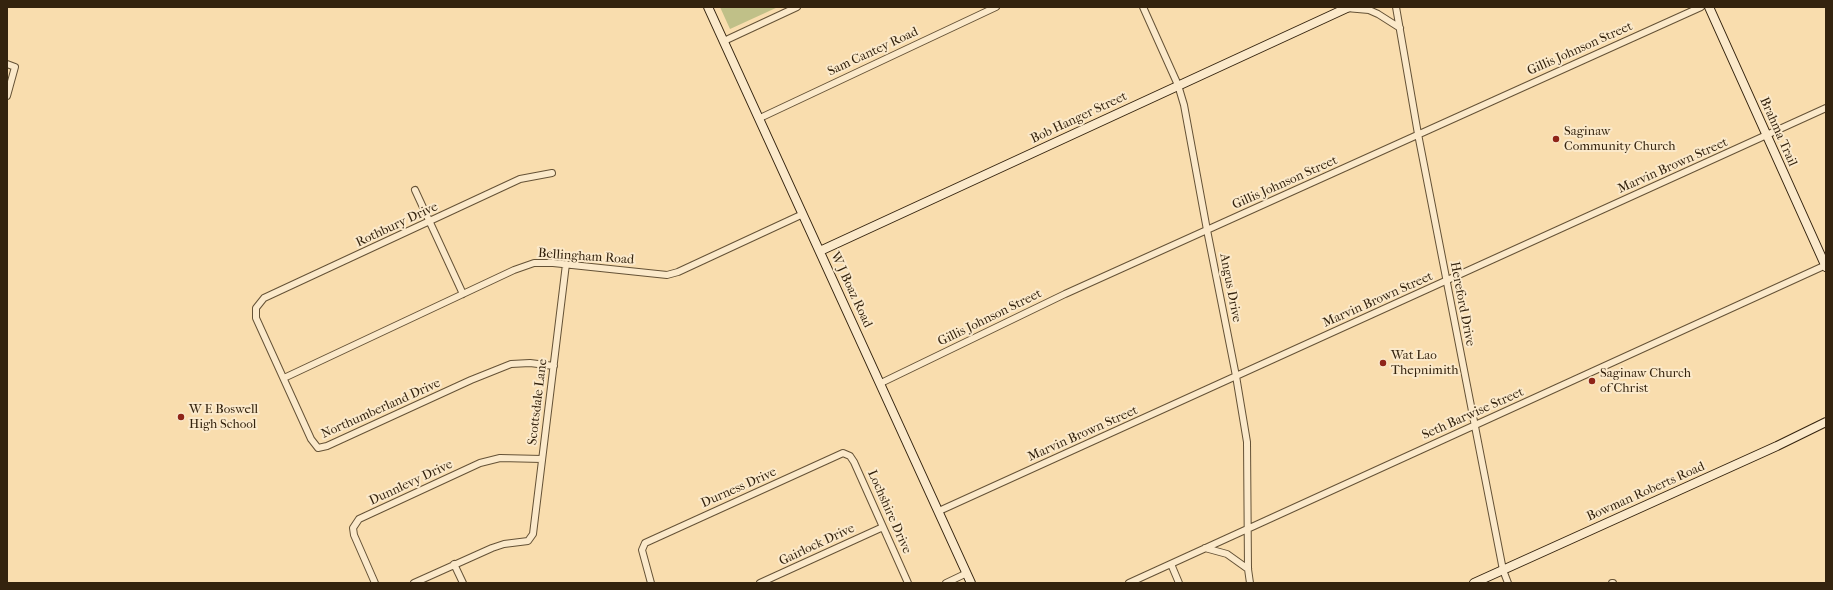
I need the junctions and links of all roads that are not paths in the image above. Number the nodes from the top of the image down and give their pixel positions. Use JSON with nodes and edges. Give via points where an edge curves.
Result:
{"nodes":[{"id":1,"x":708,"y":7,"type":"edge"},
{"id":2,"x":797,"y":7,"type":"edge"},
{"id":3,"x":996,"y":7,"type":"edge"},
{"id":4,"x":1142,"y":7,"type":"edge"},
{"id":5,"x":1396,"y":7,"type":"edge"},
{"id":6,"x":1701,"y":7,"type":"edge"},
{"id":7,"x":1709,"y":7,"type":"edge"},
{"id":8,"x":1347,"y":8,"type":"edge"},
{"id":9,"x":1400,"y":28,"type":"junction"},
{"id":10,"x":724,"y":40,"type":"junction"},
{"id":11,"x":7,"y":64,"type":"edge"},
{"id":12,"x":1178,"y":85,"type":"junction"},
{"id":13,"x":7,"y":96,"type":"edge"},
{"id":14,"x":1826,"y":108,"type":"edge"},
{"id":15,"x":760,"y":118,"type":"junction"},
{"id":16,"x":1418,"y":134,"type":"junction"},
{"id":17,"x":1767,"y":135,"type":"junction"},
{"id":18,"x":552,"y":172,"type":"dead end"},
{"id":19,"x":415,"y":190,"type":"dead end"},
{"id":20,"x":803,"y":214,"type":"junction"},
{"id":21,"x":429,"y":222,"type":"junction"},
{"id":22,"x":1207,"y":230,"type":"junction"},
{"id":23,"x":820,"y":251,"type":"junction"},
{"id":24,"x":566,"y":264,"type":"junction"},
{"id":25,"x":1826,"y":266,"type":"edge"},
{"id":26,"x":1447,"y":280,"type":"junction"},
{"id":27,"x":463,"y":294,"type":"junction"},
{"id":28,"x":256,"y":308,"type":"joint"},
{"id":29,"x":554,"y":366,"type":"junction"},
{"id":30,"x":1236,"y":376,"type":"junction"},
{"id":31,"x":284,"y":378,"type":"junction"},
{"id":32,"x":881,"y":383,"type":"junction"},
{"id":33,"x":1826,"y":422,"type":"edge"},
{"id":34,"x":1474,"y":426,"type":"junction"},
{"id":35,"x":846,"y":453,"type":"joint"},
{"id":36,"x":542,"y":460,"type":"junction"},
{"id":37,"x":939,"y":511,"type":"junction"},
{"id":38,"x":883,"y":527,"type":"junction"},
{"id":39,"x":1248,"y":529,"type":"junction"},
{"id":40,"x":1205,"y":548,"type":"junction"},
{"id":41,"x":454,"y":564,"type":"junction"},
{"id":42,"x":1171,"y":564,"type":"junction"},
{"id":43,"x":1248,"y":569,"type":"junction"},
{"id":44,"x":1502,"y":570,"type":"junction"},
{"id":45,"x":967,"y":573,"type":"junction"},
{"id":46,"x":375,"y":583,"type":"edge"},
{"id":47,"x":414,"y":583,"type":"edge"},
{"id":48,"x":463,"y":583,"type":"edge"},
{"id":49,"x":651,"y":583,"type":"edge"},
{"id":50,"x":760,"y":583,"type":"edge"},
{"id":51,"x":908,"y":583,"type":"edge"},
{"id":52,"x":946,"y":583,"type":"edge"},
{"id":53,"x":972,"y":583,"type":"edge"},
{"id":54,"x":1129,"y":583,"type":"edge"},
{"id":55,"x":1180,"y":583,"type":"edge"},
{"id":56,"x":1250,"y":583,"type":"edge"},
{"id":57,"x":1474,"y":583,"type":"edge"},
{"id":58,"x":1508,"y":583,"type":"edge"}],
"edges":[{"from":1,"to":10,"type":"street","name":"W J Boaz Road"},
{"from":2,"to":10,"type":"street"},
{"from":3,"to":15,"type":"street","name":"Sam Cantey Road"},
{"from":4,"to":12,"type":"street","name":"Angus Drive"},
{"from":5,"to":9,"type":"street","name":"Hereford Drive"},
{"from":6,"to":16,"type":"street","name":"Gillis Johnson Street"},
{"from":7,"to":17,"type":"street","name":"Brahma Trail"},
{"from":8,"to":9,"type":"street","via":[[1378,14]]},
{"from":8,"to":12,"type":"street","name":"Bob Hanger Street"},
{"from":9,"to":16,"type":"street","name":"Hereford Drive"},
{"from":10,"to":15,"type":"street","name":"W J Boaz Road"},
{"from":11,"to":13,"type":"street","via":[[15,66]]},
{"from":12,"to":22,"type":"street","name":"Angus Drive"},
{"from":12,"to":23,"type":"street","name":"Bob Hanger Street"},
{"from":14,"to":17,"type":"street","name":"Marvin Brown Street"},
{"from":15,"to":20,"type":"street","name":"W J Boaz Road"},
{"from":16,"to":22,"type":"street","name":"Gillis Johnson Street"},
{"from":16,"to":26,"type":"street","name":"Hereford Drive"},
{"from":17,"to":25,"type":"street","name":"Brahma Trail"},
{"from":17,"to":26,"type":"street","name":"Marvin Brown Street"},
{"from":18,"to":21,"type":"street","name":"Rothbury Drive","via":[[520,179]]},
{"from":19,"to":21,"type":"street"},
{"from":20,"to":23,"type":"street","name":"W J Boaz Road"},
{"from":20,"to":24,"type":"street","name":"Bellingham Road","via":[[667,275]]},
{"from":21,"to":27,"type":"street"},
{"from":21,"to":28,"type":"street","name":"Rothbury Drive","via":[[264,298]]},
{"from":22,"to":30,"type":"street","name":"Angus Drive"},
{"from":22,"to":32,"type":"street","name":"Gillis Johnson Street","via":[[1065,294]]},
{"from":23,"to":32,"type":"street","name":"W J Boaz Road"},
{"from":24,"to":27,"type":"street","name":"Bellingham Road","via":[[534,263]]},
{"from":24,"to":29,"type":"street","name":"Scottsdale Lane"},
{"from":25,"to":34,"type":"street","name":"Seth Barwise Street"},
{"from":26,"to":30,"type":"street","name":"Marvin Brown Street"},
{"from":26,"to":34,"type":"street","name":"Hereford Drive"},
{"from":27,"to":31,"type":"street","name":"Bellingham Road"},
{"from":28,"to":31,"type":"street","name":"Northumberland Drive","via":[[256,318]]},
{"from":29,"to":31,"type":"street","name":"Northumberland Drive","via":[[511,364],[318,448],[311,439]]},
{"from":29,"to":36,"type":"street","name":"Scottsdale Lane"},
{"from":30,"to":37,"type":"street","name":"Marvin Brown Street"},
{"from":30,"to":39,"type":"street","name":"Angus Drive","via":[[1247,442]]},
{"from":32,"to":37,"type":"street","name":"W J Boaz Road"},
{"from":33,"to":44,"type":"street","name":"Bowman Roberts Road"},
{"from":34,"to":39,"type":"street","name":"Seth Barwise Street"},
{"from":34,"to":44,"type":"street","name":"Hereford Drive"},
{"from":35,"to":38,"type":"street","name":"Lochshire Drive","via":[[854,462]]},
{"from":35,"to":49,"type":"street","name":"Durness Drive","via":[[645,543],[643,556]]},
{"from":36,"to":41,"type":"street","name":"Scottsdale Lane","via":[[533,534],[528,541],[504,544]]},
{"from":36,"to":46,"type":"street","name":"Dunnlevy Drive","via":[[500,458],[480,464],[359,519],[353,528],[354,535]]},
{"from":37,"to":45,"type":"street","name":"W J Boaz Road"},
{"from":38,"to":50,"type":"street","name":"Gairlock Drive"},
{"from":38,"to":51,"type":"street","name":"Lochshire Drive"},
{"from":39,"to":40,"type":"street","name":"Seth Barwise Street"},
{"from":39,"to":43,"type":"street","name":"Angus Drive"},
{"from":40,"to":42,"type":"street","name":"Seth Barwise Street"},
{"from":40,"to":43,"type":"street","via":[[1227,554]]},
{"from":41,"to":47,"type":"street"},
{"from":41,"to":48,"type":"street"},
{"from":42,"to":54,"type":"street","name":"Seth Barwise Street"},
{"from":42,"to":55,"type":"street"},
{"from":43,"to":56,"type":"street","name":"Angus Drive"},
{"from":44,"to":57,"type":"street","name":"Bowman Roberts Road"},
{"from":44,"to":58,"type":"street","name":"Hereford Drive"},
{"from":45,"to":52,"type":"street"},
{"from":45,"to":53,"type":"street","name":"W J Boaz Road"}]}
